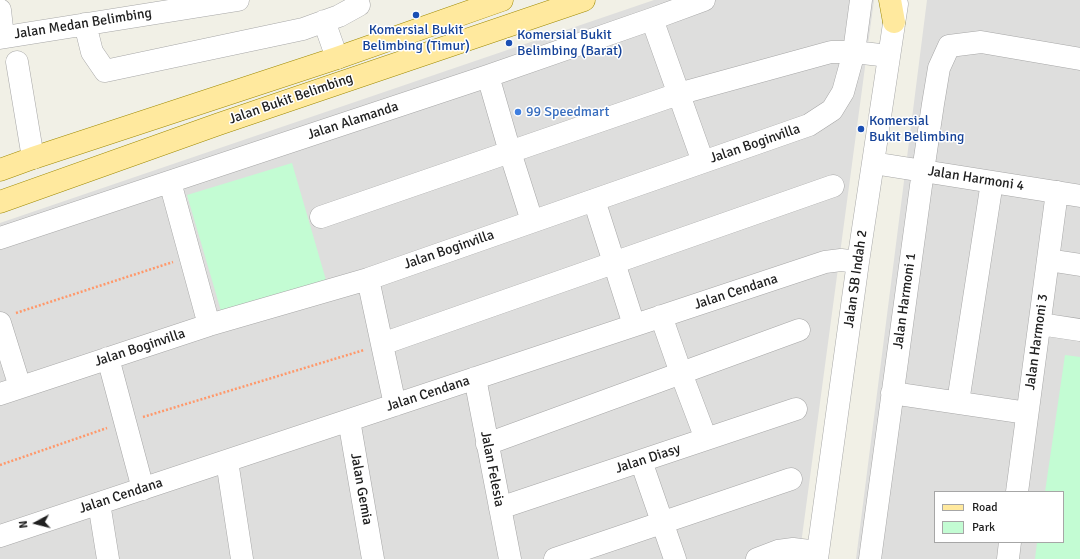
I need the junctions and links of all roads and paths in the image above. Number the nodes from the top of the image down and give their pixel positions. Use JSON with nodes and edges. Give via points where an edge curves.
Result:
{"nodes":[{"id":1,"x":238,"y":0,"type":"edge"},
{"id":2,"x":357,"y":0,"type":"edge"},
{"id":3,"x":502,"y":0,"type":"edge"},
{"id":4,"x":584,"y":0,"type":"edge"},
{"id":5,"x":704,"y":0,"type":"edge"},
{"id":6,"x":861,"y":0,"type":"edge"},
{"id":7,"x":890,"y":0,"type":"edge"},
{"id":8,"x":897,"y":0,"type":"edge"},
{"id":9,"x":170,"y":5,"type":"edge"},
{"id":10,"x":0,"y":10,"type":"edge"},
{"id":11,"x":652,"y":19,"type":"junction"},
{"id":12,"x":324,"y":21,"type":"junction"},
{"id":13,"x":894,"y":22,"type":"junction"},
{"id":14,"x":85,"y":24,"type":"junction"},
{"id":15,"x":2,"y":37,"type":"edge"},
{"id":16,"x":854,"y":52,"type":"junction"},
{"id":17,"x":889,"y":56,"type":"junction"},
{"id":18,"x":337,"y":58,"type":"junction"},
{"id":19,"x":1080,"y":59,"type":"edge"},
{"id":20,"x":17,"y":62,"type":"dead end"},
{"id":21,"x":488,"y":76,"type":"junction"},
{"id":22,"x":678,"y":94,"type":"junction"},
{"id":23,"x":510,"y":152,"type":"junction"},
{"id":24,"x":33,"y":158,"type":"junction"},
{"id":25,"x":703,"y":162,"type":"junction"},
{"id":26,"x":873,"y":162,"type":"junction"},
{"id":27,"x":0,"y":170,"type":"edge"},
{"id":28,"x":922,"y":171,"type":"junction"},
{"id":29,"x":170,"y":182,"type":"junction"},
{"id":30,"x":992,"y":182,"type":"junction"},
{"id":31,"x":833,"y":186,"type":"dead end"},
{"id":32,"x":1057,"y":192,"type":"junction"},
{"id":33,"x":1080,"y":196,"type":"edge"},
{"id":34,"x":594,"y":200,"type":"junction"},
{"id":35,"x":0,"y":202,"type":"edge"},
{"id":36,"x":321,"y":216,"type":"dead end"},
{"id":37,"x":532,"y":221,"type":"junction"},
{"id":38,"x":0,"y":238,"type":"edge"},
{"id":39,"x":191,"y":256,"type":"junction"},
{"id":40,"x":1048,"y":260,"type":"junction"},
{"id":41,"x":858,"y":262,"type":"junction"},
{"id":42,"x":614,"y":263,"type":"junction"},
{"id":43,"x":1080,"y":265,"type":"edge"},
{"id":44,"x":368,"y":278,"type":"junction"},
{"id":45,"x":661,"y":316,"type":"junction"},
{"id":46,"x":7,"y":318,"type":"edge"},
{"id":47,"x":1040,"y":324,"type":"junction"},
{"id":48,"x":209,"y":325,"type":"junction"},
{"id":49,"x":634,"y":325,"type":"junction"},
{"id":50,"x":799,"y":330,"type":"dead end"},
{"id":51,"x":1080,"y":330,"type":"edge"},
{"id":52,"x":382,"y":344,"type":"junction"},
{"id":53,"x":108,"y":358,"type":"junction"},
{"id":54,"x":681,"y":373,"type":"junction"},
{"id":55,"x":475,"y":378,"type":"junction"},
{"id":56,"x":10,"y":390,"type":"edge"},
{"id":57,"x":892,"y":392,"type":"junction"},
{"id":58,"x":958,"y":402,"type":"junction"},
{"id":59,"x":395,"y":405,"type":"junction"},
{"id":60,"x":796,"y":409,"type":"dead end"},
{"id":61,"x":1027,"y":413,"type":"junction"},
{"id":62,"x":350,"y":420,"type":"junction"},
{"id":63,"x":125,"y":422,"type":"junction"},
{"id":64,"x":706,"y":439,"type":"junction"},
{"id":65,"x":487,"y":444,"type":"junction"},
{"id":66,"x":227,"y":461,"type":"junction"},
{"id":67,"x":641,"y":461,"type":"junction"},
{"id":68,"x":0,"y":465,"type":"edge"},
{"id":69,"x":791,"y":479,"type":"dead end"},
{"id":70,"x":143,"y":488,"type":"junction"},
{"id":71,"x":1017,"y":491,"type":"edge"},
{"id":72,"x":99,"y":503,"type":"junction"},
{"id":73,"x":500,"y":508,"type":"junction"},
{"id":74,"x":662,"y":523,"type":"junction"},
{"id":75,"x":0,"y":536,"type":"edge"},
{"id":76,"x":1010,"y":543,"type":"edge"},
{"id":77,"x":817,"y":556,"type":"edge"},
{"id":78,"x":108,"y":559,"type":"edge"},
{"id":79,"x":242,"y":559,"type":"edge"},
{"id":80,"x":373,"y":559,"type":"edge"},
{"id":81,"x":510,"y":559,"type":"edge"},
{"id":82,"x":555,"y":559,"type":"edge"},
{"id":83,"x":675,"y":559,"type":"edge"},
{"id":84,"x":757,"y":559,"type":"edge"},
{"id":85,"x":870,"y":559,"type":"edge"},
{"id":86,"x":1008,"y":559,"type":"edge"}],
"edges":[{"from":1,"to":9,"type":"street","name":"Jalan Medan Belimbing"},
{"from":2,"to":12,"type":"street","via":[[359,5]]},
{"from":3,"to":18,"type":"main road","name":"Jalan Bukit Belimbing"},
{"from":4,"to":35,"type":"main road","name":"Jalan Bukit Belimbing","via":[[219,124]]},
{"from":5,"to":11,"type":"street","name":"Jalan Alamanda"},
{"from":6,"to":16,"type":"street"},
{"from":7,"to":13,"type":"main road"},
{"from":8,"to":13,"type":"street","name":"Jalan SB Indah 2"},
{"from":9,"to":14,"type":"street","name":"Jalan Medan Belimbing"},
{"from":10,"to":15,"type":"street"},
{"from":11,"to":21,"type":"street","name":"Jalan Alamanda"},
{"from":11,"to":22,"type":"street"},
{"from":12,"to":14,"type":"street","via":[[303,29],[105,71],[92,52]]},
{"from":12,"to":18,"type":"street"},
{"from":13,"to":17,"type":"street","name":"Jalan SB Indah 2"},
{"from":14,"to":15,"type":"street","name":"Jalan Medan Belimbing"},
{"from":16,"to":17,"type":"street"},
{"from":16,"to":22,"type":"street","via":[[831,52]]},
{"from":16,"to":25,"type":"street","name":"Jalan Boginvilla","via":[[843,92],[832,110],[809,125]]},
{"from":17,"to":26,"type":"street","name":"Jalan SB Indah 2"},
{"from":18,"to":24,"type":"main road","name":"Jalan Bukit Belimbing"},
{"from":19,"to":28,"type":"street","name":"Jalan Harmoni 1","via":[[981,42],[949,46],[939,68]]},
{"from":20,"to":24,"type":"street"},
{"from":21,"to":23,"type":"street"},
{"from":21,"to":29,"type":"street","name":"Jalan Alamanda"},
{"from":22,"to":23,"type":"street"},
{"from":22,"to":25,"type":"street"},
{"from":23,"to":36,"type":"street"},
{"from":23,"to":37,"type":"street"},
{"from":24,"to":27,"type":"main road","name":"Jalan Bukit Belimbing"},
{"from":25,"to":34,"type":"street","name":"Jalan Boginvilla"},
{"from":26,"to":28,"type":"street","name":"Jalan Harmoni 4"},
{"from":26,"to":41,"type":"street","name":"Jalan SB Indah 2"},
{"from":28,"to":30,"type":"street","name":"Jalan Harmoni 4"},
{"from":28,"to":57,"type":"street","name":"Jalan Harmoni 1"},
{"from":29,"to":38,"type":"street","name":"Jalan Alamanda"},
{"from":29,"to":39,"type":"street"},
{"from":30,"to":32,"type":"street","name":"Jalan Harmoni 4"},
{"from":30,"to":58,"type":"street"},
{"from":31,"to":42,"type":"street"},
{"from":32,"to":33,"type":"street","name":"Jalan Harmoni 4"},
{"from":32,"to":40,"type":"street","name":"Jalan Harmoni 3"},
{"from":34,"to":37,"type":"street","name":"Jalan Boginvilla"},
{"from":34,"to":42,"type":"street"},
{"from":37,"to":44,"type":"street","name":"Jalan Boginvilla"},
{"from":39,"to":46,"type":"path"},
{"from":39,"to":48,"type":"street"},
{"from":40,"to":43,"type":"street"},
{"from":40,"to":47,"type":"street","name":"Jalan Harmoni 3"},
{"from":41,"to":45,"type":"street","name":"Jalan Cendana","via":[[825,262]]},
{"from":41,"to":77,"type":"street","name":"Jalan SB Indah 2"},
{"from":42,"to":49,"type":"street"},
{"from":42,"to":52,"type":"street"},
{"from":44,"to":48,"type":"street","name":"Jalan Boginvilla"},
{"from":44,"to":52,"type":"street"},
{"from":45,"to":49,"type":"street","name":"Jalan Cendana"},
{"from":45,"to":54,"type":"street"},
{"from":46,"to":56,"type":"street"},
{"from":47,"to":51,"type":"street"},
{"from":47,"to":61,"type":"street","name":"Jalan Harmoni 3"},
{"from":48,"to":53,"type":"street","name":"Jalan Boginvilla"},
{"from":49,"to":55,"type":"street","name":"Jalan Cendana"},
{"from":50,"to":54,"type":"street"},
{"from":52,"to":59,"type":"street"},
{"from":52,"to":63,"type":"path"},
{"from":53,"to":56,"type":"street","name":"Jalan Boginvilla"},
{"from":53,"to":63,"type":"street"},
{"from":54,"to":64,"type":"street"},
{"from":54,"to":65,"type":"street"},
{"from":55,"to":59,"type":"street","name":"Jalan Cendana"},
{"from":55,"to":65,"type":"street","name":"Jalan Felesia"},
{"from":57,"to":58,"type":"street"},
{"from":57,"to":85,"type":"street","name":"Jalan Harmoni 1"},
{"from":58,"to":61,"type":"street"},
{"from":59,"to":62,"type":"street","name":"Jalan Cendana"},
{"from":60,"to":64,"type":"street","name":"Jalan Diasy"},
{"from":61,"to":71,"type":"street","name":"Jalan Harmoni 3"},
{"from":62,"to":66,"type":"street","name":"Jalan Cendana"},
{"from":62,"to":80,"type":"street","name":"Jalan Gemia"},
{"from":63,"to":68,"type":"path"},
{"from":63,"to":70,"type":"street"},
{"from":64,"to":67,"type":"street","name":"Jalan Diasy"},
{"from":65,"to":73,"type":"street","name":"Jalan Felesia"},
{"from":66,"to":70,"type":"street","name":"Jalan Cendana"},
{"from":66,"to":79,"type":"street"},
{"from":67,"to":73,"type":"street","name":"Jalan Diasy"},
{"from":67,"to":74,"type":"street"},
{"from":69,"to":74,"type":"street"},
{"from":70,"to":72,"type":"street","name":"Jalan Cendana"},
{"from":72,"to":75,"type":"street","name":"Jalan Cendana"},
{"from":72,"to":78,"type":"street"},
{"from":73,"to":81,"type":"street","name":"Jalan Felesia"},
{"from":74,"to":82,"type":"street"},
{"from":74,"to":83,"type":"street"},
{"from":76,"to":86,"type":"street"},
{"from":77,"to":84,"type":"street","via":[[793,549],[778,551]]}]}
